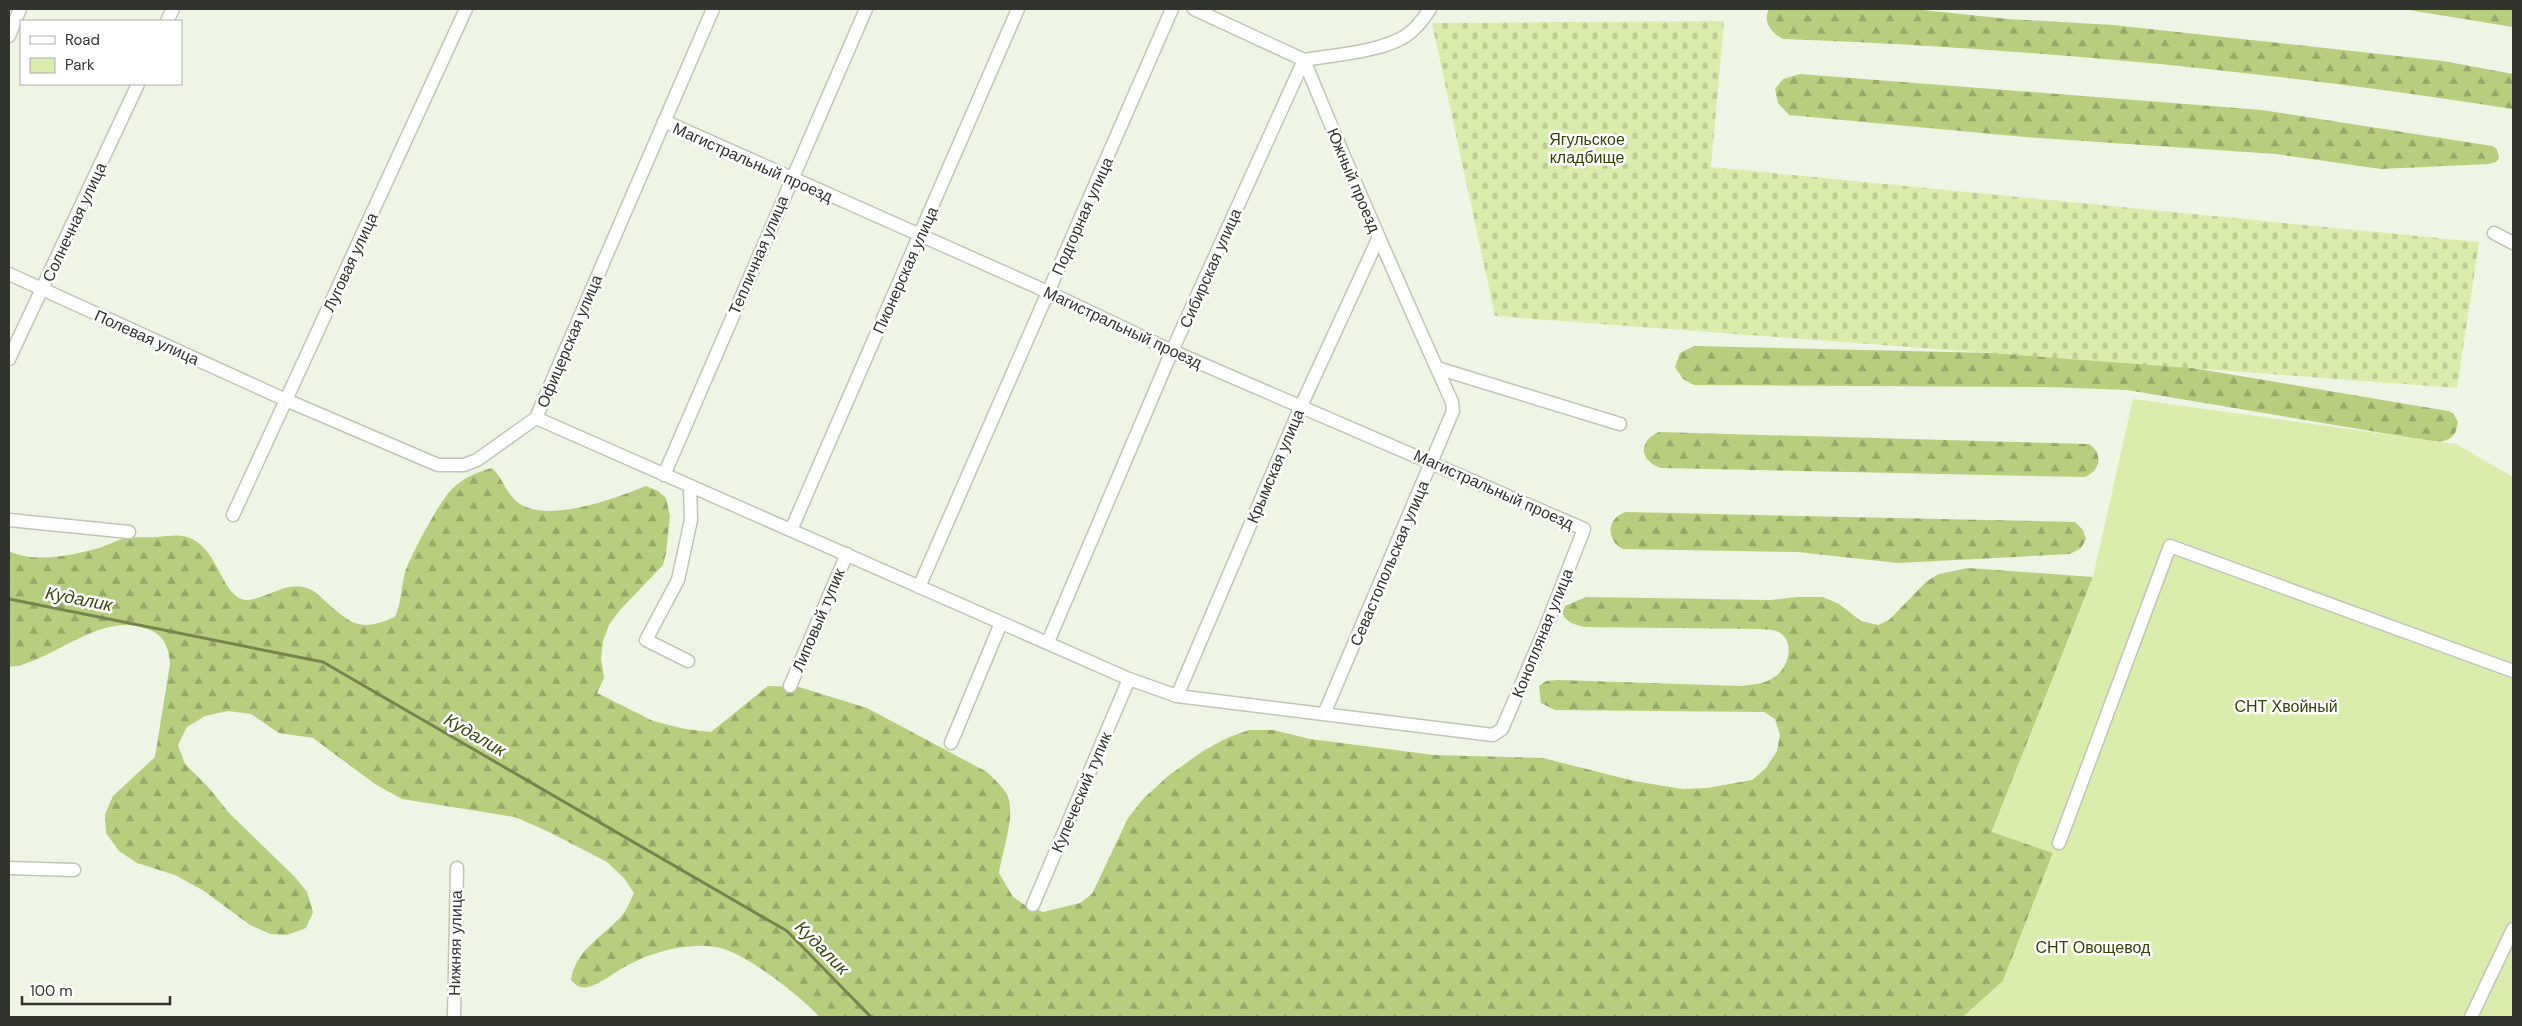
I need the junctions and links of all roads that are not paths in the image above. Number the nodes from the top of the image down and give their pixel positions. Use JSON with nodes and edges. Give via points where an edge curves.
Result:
{"nodes":[{"id":1,"x":20,"y":9,"type":"edge"},
{"id":2,"x":466,"y":9,"type":"edge"},
{"id":3,"x":713,"y":9,"type":"edge"},
{"id":4,"x":866,"y":9,"type":"edge"},
{"id":5,"x":1018,"y":9,"type":"edge"},
{"id":6,"x":1172,"y":9,"type":"edge"},
{"id":7,"x":1194,"y":9,"type":"edge"},
{"id":8,"x":1430,"y":9,"type":"edge"},
{"id":9,"x":9,"y":36,"type":"edge"},
{"id":10,"x":1304,"y":60,"type":"junction"},
{"id":11,"x":138,"y":85,"type":"edge"},
{"id":12,"x":664,"y":122,"type":"junction"},
{"id":13,"x":791,"y":179,"type":"junction"},
{"id":14,"x":2494,"y":233,"type":"dead end"},
{"id":15,"x":919,"y":236,"type":"junction"},
{"id":16,"x":1378,"y":239,"type":"junction"},
{"id":17,"x":2513,"y":243,"type":"edge"},
{"id":18,"x":9,"y":274,"type":"edge"},
{"id":19,"x":42,"y":290,"type":"junction"},
{"id":20,"x":1048,"y":292,"type":"junction"},
{"id":21,"x":1172,"y":351,"type":"junction"},
{"id":22,"x":9,"y":359,"type":"edge"},
{"id":23,"x":1437,"y":368,"type":"junction"},
{"id":24,"x":286,"y":400,"type":"junction"},
{"id":25,"x":1301,"y":406,"type":"junction"},
{"id":26,"x":1453,"y":411,"type":"joint"},
{"id":27,"x":536,"y":418,"type":"junction"},
{"id":28,"x":1620,"y":424,"type":"dead end"},
{"id":29,"x":1433,"y":462,"type":"junction"},
{"id":30,"x":664,"y":475,"type":"junction"},
{"id":31,"x":690,"y":488,"type":"junction"},
{"id":32,"x":233,"y":515,"type":"dead end"},
{"id":33,"x":9,"y":520,"type":"edge"},
{"id":34,"x":1584,"y":529,"type":"joint"},
{"id":35,"x":791,"y":530,"type":"junction"},
{"id":36,"x":129,"y":532,"type":"dead end"},
{"id":37,"x":847,"y":554,"type":"junction"},
{"id":38,"x":919,"y":587,"type":"junction"},
{"id":39,"x":1001,"y":623,"type":"junction"},
{"id":40,"x":1048,"y":642,"type":"junction"},
{"id":41,"x":688,"y":660,"type":"dead end"},
{"id":42,"x":2513,"y":671,"type":"edge"},
{"id":43,"x":1129,"y":679,"type":"junction"},
{"id":44,"x":790,"y":686,"type":"dead end"},
{"id":45,"x":1177,"y":696,"type":"junction"},
{"id":46,"x":1324,"y":714,"type":"junction"},
{"id":47,"x":951,"y":743,"type":"dead end"},
{"id":48,"x":2059,"y":843,"type":"dead end"},
{"id":49,"x":9,"y":868,"type":"edge"},
{"id":50,"x":457,"y":868,"type":"dead end"},
{"id":51,"x":74,"y":870,"type":"dead end"},
{"id":52,"x":1033,"y":905,"type":"dead end"},
{"id":53,"x":2513,"y":929,"type":"edge"},
{"id":54,"x":454,"y":1017,"type":"edge"},
{"id":55,"x":2471,"y":1017,"type":"edge"}],
"edges":[{"from":1,"to":9,"type":"street"},
{"from":2,"to":24,"type":"street","name":"Луговая улица"},
{"from":3,"to":12,"type":"street","name":"Офицерская улица"},
{"from":4,"to":13,"type":"street","name":"Тепличная улица"},
{"from":5,"to":15,"type":"street","name":"Пионерская улица"},
{"from":6,"to":20,"type":"street","name":"Подгорная улица"},
{"from":7,"to":10,"type":"street"},
{"from":8,"to":10,"type":"street","via":[[1407,35],[1397,40],[1349,53]]},
{"from":10,"to":16,"type":"street","name":"Южный проезд"},
{"from":10,"to":21,"type":"street","name":"Сибирская улица"},
{"from":11,"to":19,"type":"street","name":"Солнечная улица"},
{"from":12,"to":13,"type":"street","name":"Магистральный проезд"},
{"from":12,"to":27,"type":"street","name":"Офицерская улица"},
{"from":13,"to":15,"type":"street","name":"Магистральный проезд"},
{"from":13,"to":30,"type":"street","name":"Тепличная улица"},
{"from":14,"to":17,"type":"street"},
{"from":15,"to":20,"type":"street","name":"Магистральный проезд"},
{"from":15,"to":35,"type":"street","name":"Пионерская улица"},
{"from":16,"to":23,"type":"street","name":"Южный проезд"},
{"from":16,"to":25,"type":"street","name":"Крымская улица"},
{"from":18,"to":19,"type":"street","name":"Полевая улица"},
{"from":19,"to":22,"type":"street","name":"Солнечная улица"},
{"from":19,"to":24,"type":"street","name":"Полевая улица"},
{"from":20,"to":21,"type":"street","name":"Магистральный проезд"},
{"from":20,"to":38,"type":"street","name":"Подгорная улица"},
{"from":21,"to":25,"type":"street","name":"Магистральный проезд"},
{"from":21,"to":40,"type":"street","name":"Сибирская улица"},
{"from":23,"to":26,"type":"street","name":"Южный проезд"},
{"from":23,"to":28,"type":"street"},
{"from":24,"to":27,"type":"street","name":"Офицерская улица","via":[[438,465],[464,465],[477,460]]},
{"from":24,"to":32,"type":"street","name":"Луговая улица"},
{"from":25,"to":29,"type":"street","name":"Магистральный проезд"},
{"from":25,"to":45,"type":"street","name":"Крымская улица"},
{"from":26,"to":29,"type":"street","name":"Севастопольская улица"},
{"from":27,"to":30,"type":"street"},
{"from":29,"to":34,"type":"street","name":"Магистральный проезд"},
{"from":29,"to":46,"type":"street","name":"Севастопольская улица"},
{"from":30,"to":31,"type":"street"},
{"from":31,"to":35,"type":"street"},
{"from":31,"to":41,"type":"street","via":[[691,520],[678,580],[646,640]]},
{"from":33,"to":36,"type":"street"},
{"from":34,"to":46,"type":"street","name":"Конопляная улица","via":[[1545,629],[1502,729],[1496,734]]},
{"from":35,"to":37,"type":"street"},
{"from":37,"to":38,"type":"street"},
{"from":37,"to":44,"type":"street","name":"Липовый тупик"},
{"from":38,"to":39,"type":"street"},
{"from":39,"to":40,"type":"street"},
{"from":39,"to":47,"type":"street"},
{"from":40,"to":43,"type":"street"},
{"from":42,"to":48,"type":"street","via":[[2170,546]]},
{"from":43,"to":45,"type":"street"},
{"from":43,"to":52,"type":"street","name":"Купеческий тупик"},
{"from":45,"to":46,"type":"street"},
{"from":49,"to":51,"type":"street"},
{"from":50,"to":54,"type":"street","name":"Нижняя улица"},
{"from":53,"to":55,"type":"street"}]}
